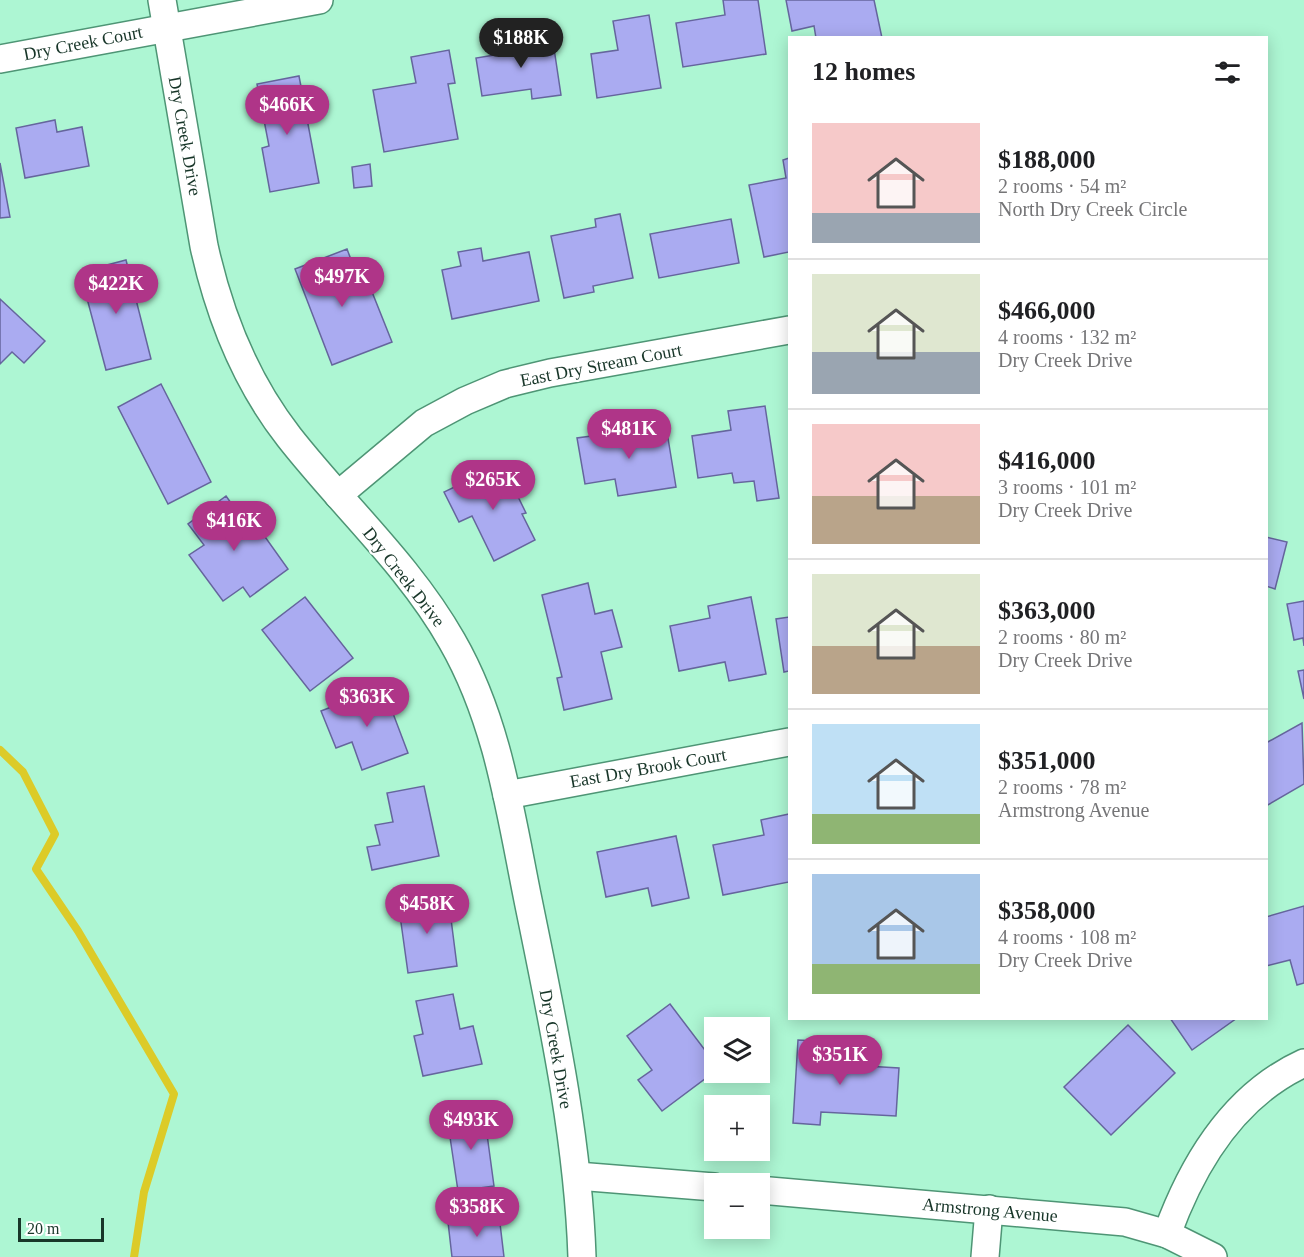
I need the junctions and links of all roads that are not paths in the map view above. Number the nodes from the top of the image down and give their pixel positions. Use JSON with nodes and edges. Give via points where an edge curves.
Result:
{"nodes":[{"id":1,"x":162,"y":0,"type":"edge"},
{"id":2,"x":319,"y":0,"type":"edge"},
{"id":3,"x":167,"y":28,"type":"junction"},
{"id":4,"x":0,"y":59,"type":"edge"},
{"id":5,"x":788,"y":330,"type":"edge"},
{"id":6,"x":338,"y":495,"type":"junction"},
{"id":7,"x":788,"y":742,"type":"edge"},
{"id":8,"x":507,"y":795,"type":"junction"},
{"id":9,"x":1304,"y":1063,"type":"edge"},
{"id":10,"x":577,"y":1176,"type":"junction"},
{"id":11,"x":704,"y":1186,"type":"edge"},
{"id":12,"x":770,"y":1191,"type":"edge"},
{"id":13,"x":989,"y":1209,"type":"junction"},
{"id":14,"x":1167,"y":1234,"type":"junction"},
{"id":15,"x":582,"y":1257,"type":"edge"},
{"id":16,"x":985,"y":1257,"type":"edge"},
{"id":17,"x":1213,"y":1257,"type":"edge"}],
"edges":[{"from":1,"to":3,"type":"street","name":"Dry Creek Drive"},
{"from":2,"to":3,"type":"street","name":"Dry Creek Court"},
{"from":3,"to":4,"type":"street","name":"Dry Creek Court"},
{"from":3,"to":6,"type":"street","name":"Dry Creek Drive","via":[[204,246],[233,341],[256,388],[288,436]]},
{"from":5,"to":6,"type":"street","name":"East Dry Stream Court","via":[[550,372],[505,384],[424,423]]},
{"from":6,"to":8,"type":"street","name":"Dry Creek Drive","via":[[394,559],[453,642],[495,739]]},
{"from":7,"to":8,"type":"street","name":"East Dry Brook Court"},
{"from":8,"to":10,"type":"street","name":"Dry Creek Drive","via":[[545,985]]},
{"from":9,"to":14,"type":"street","via":[[1261,1090],[1236,1113],[1189,1181]]},
{"from":10,"to":11,"type":"street"},
{"from":10,"to":15,"type":"street","name":"Dry Creek Drive"},
{"from":12,"to":13,"type":"street","name":"Armstrong Avenue"},
{"from":13,"to":14,"type":"street","name":"Armstrong Avenue","via":[[1125,1222]]},
{"from":13,"to":16,"type":"street"},
{"from":14,"to":17,"type":"street","name":"Armstrong Avenue"}]}
